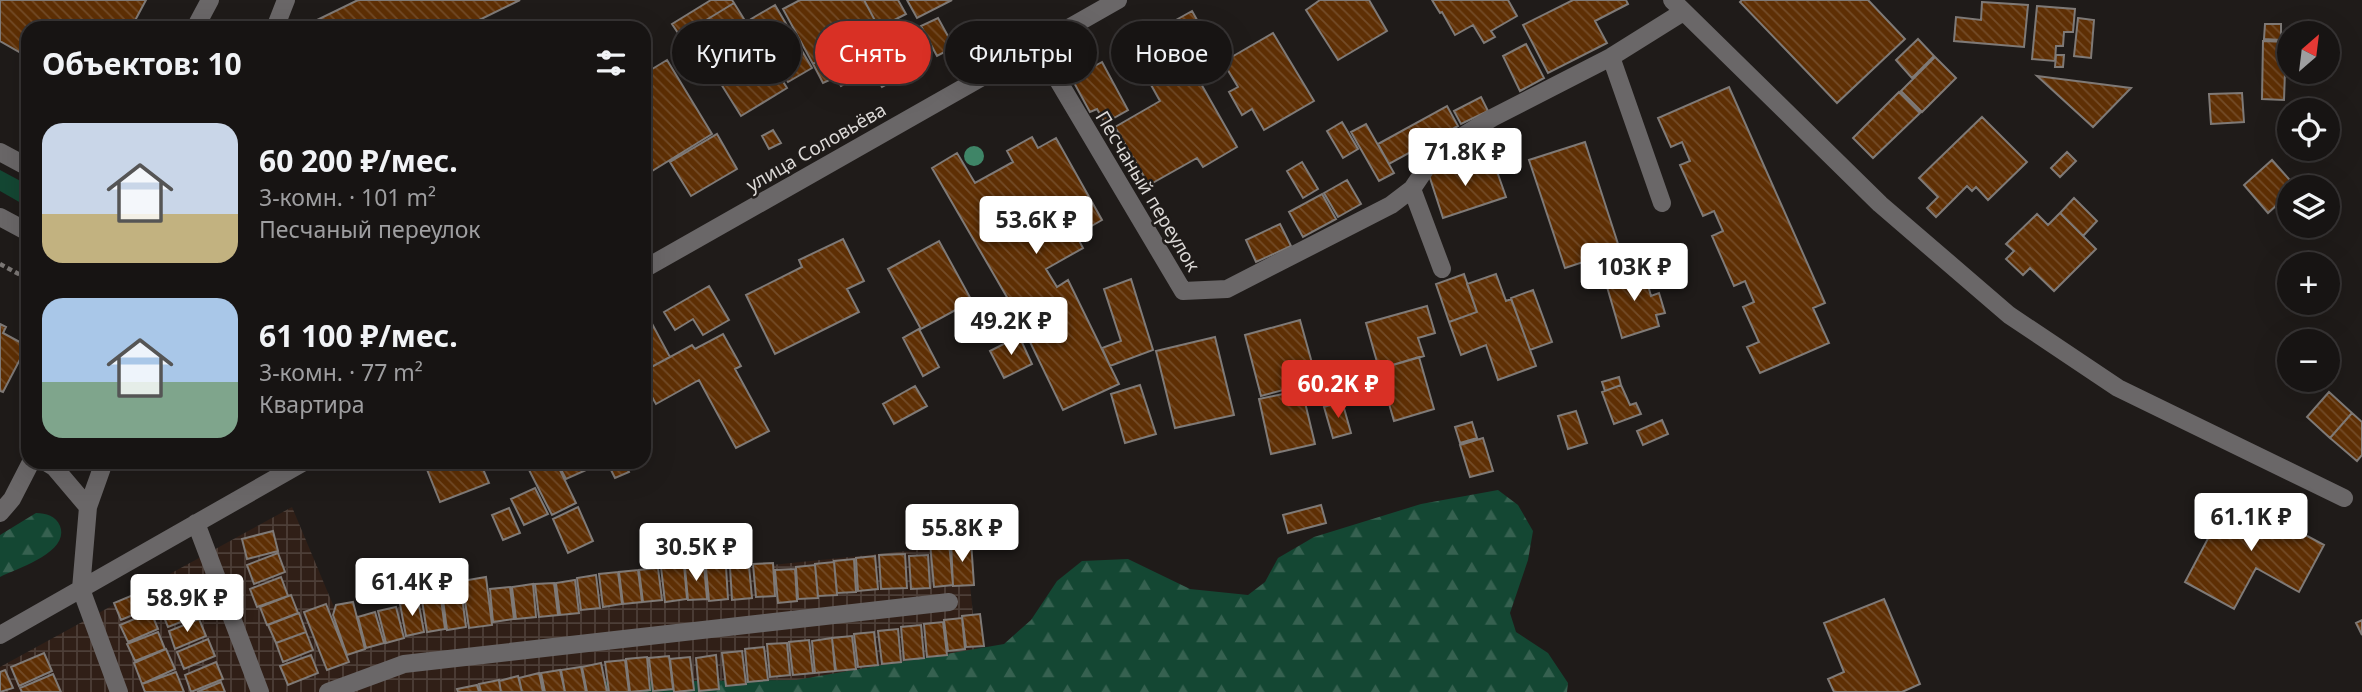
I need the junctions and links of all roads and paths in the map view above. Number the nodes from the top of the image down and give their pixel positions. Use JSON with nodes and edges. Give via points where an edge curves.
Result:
{"nodes":[{"id":1,"x":210,"y":0,"type":"edge"},
{"id":2,"x":286,"y":0,"type":"edge"},
{"id":3,"x":1118,"y":0,"type":"edge"},
{"id":4,"x":1678,"y":6,"type":"edge"},
{"id":5,"x":199,"y":21,"type":"edge"},
{"id":6,"x":278,"y":21,"type":"edge"},
{"id":7,"x":1080,"y":21,"type":"edge"},
{"id":8,"x":1611,"y":57,"type":"junction"},
{"id":9,"x":969,"y":84,"type":"edge"},
{"id":10,"x":1060,"y":84,"type":"edge"},
{"id":11,"x":0,"y":152,"type":"edge"},
{"id":12,"x":21,"y":163,"type":"edge"},
{"id":13,"x":1412,"y":189,"type":"junction"},
{"id":14,"x":1662,"y":204,"type":"dead end"},
{"id":15,"x":0,"y":217,"type":"edge"},
{"id":16,"x":21,"y":228,"type":"edge"},
{"id":17,"x":0,"y":264,"type":"edge"},
{"id":18,"x":651,"y":265,"type":"edge"},
{"id":19,"x":1442,"y":269,"type":"dead end"},
{"id":20,"x":21,"y":275,"type":"edge"},
{"id":21,"x":27,"y":469,"type":"edge"},
{"id":22,"x":56,"y":469,"type":"edge"},
{"id":23,"x":102,"y":469,"type":"edge"},
{"id":24,"x":292,"y":469,"type":"edge"},
{"id":25,"x":2344,"y":498,"type":"dead end"},
{"id":26,"x":88,"y":507,"type":"junction"},
{"id":27,"x":0,"y":513,"type":"edge"},
{"id":28,"x":196,"y":523,"type":"junction"},
{"id":29,"x":81,"y":589,"type":"junction"},
{"id":30,"x":949,"y":602,"type":"dead end"},
{"id":31,"x":0,"y":635,"type":"edge"},
{"id":32,"x":119,"y":692,"type":"edge"},
{"id":33,"x":260,"y":692,"type":"edge"},
{"id":34,"x":327,"y":692,"type":"edge"}],
"edges":[{"from":1,"to":5,"type":"street"},
{"from":2,"to":6,"type":"street"},
{"from":3,"to":7,"type":"street","name":"улица Соловьёва"},
{"from":4,"to":8,"type":"street","name":"Песчаный переулок"},
{"from":4,"to":25,"type":"street","via":[[1880,204],[2009,315],[2119,388]]},
{"from":8,"to":13,"type":"street","name":"Песчаный переулок","via":[[1437,152]]},
{"from":8,"to":14,"type":"street"},
{"from":9,"to":18,"type":"street","name":"улица Соловьёва"},
{"from":10,"to":13,"type":"street","name":"Песчаный переулок","via":[[1183,291],[1227,289],[1391,205]]},
{"from":11,"to":12,"type":"street"},
{"from":13,"to":19,"type":"street"},
{"from":15,"to":16,"type":"street"},
{"from":17,"to":20,"type":"path"},
{"from":21,"to":27,"type":"street"},
{"from":22,"to":26,"type":"street"},
{"from":23,"to":26,"type":"street"},
{"from":24,"to":28,"type":"street"},
{"from":26,"to":29,"type":"street"},
{"from":28,"to":29,"type":"street"},
{"from":28,"to":33,"type":"street"},
{"from":29,"to":31,"type":"street"},
{"from":29,"to":32,"type":"street"},
{"from":30,"to":34,"type":"street","via":[[404,664]]}]}
